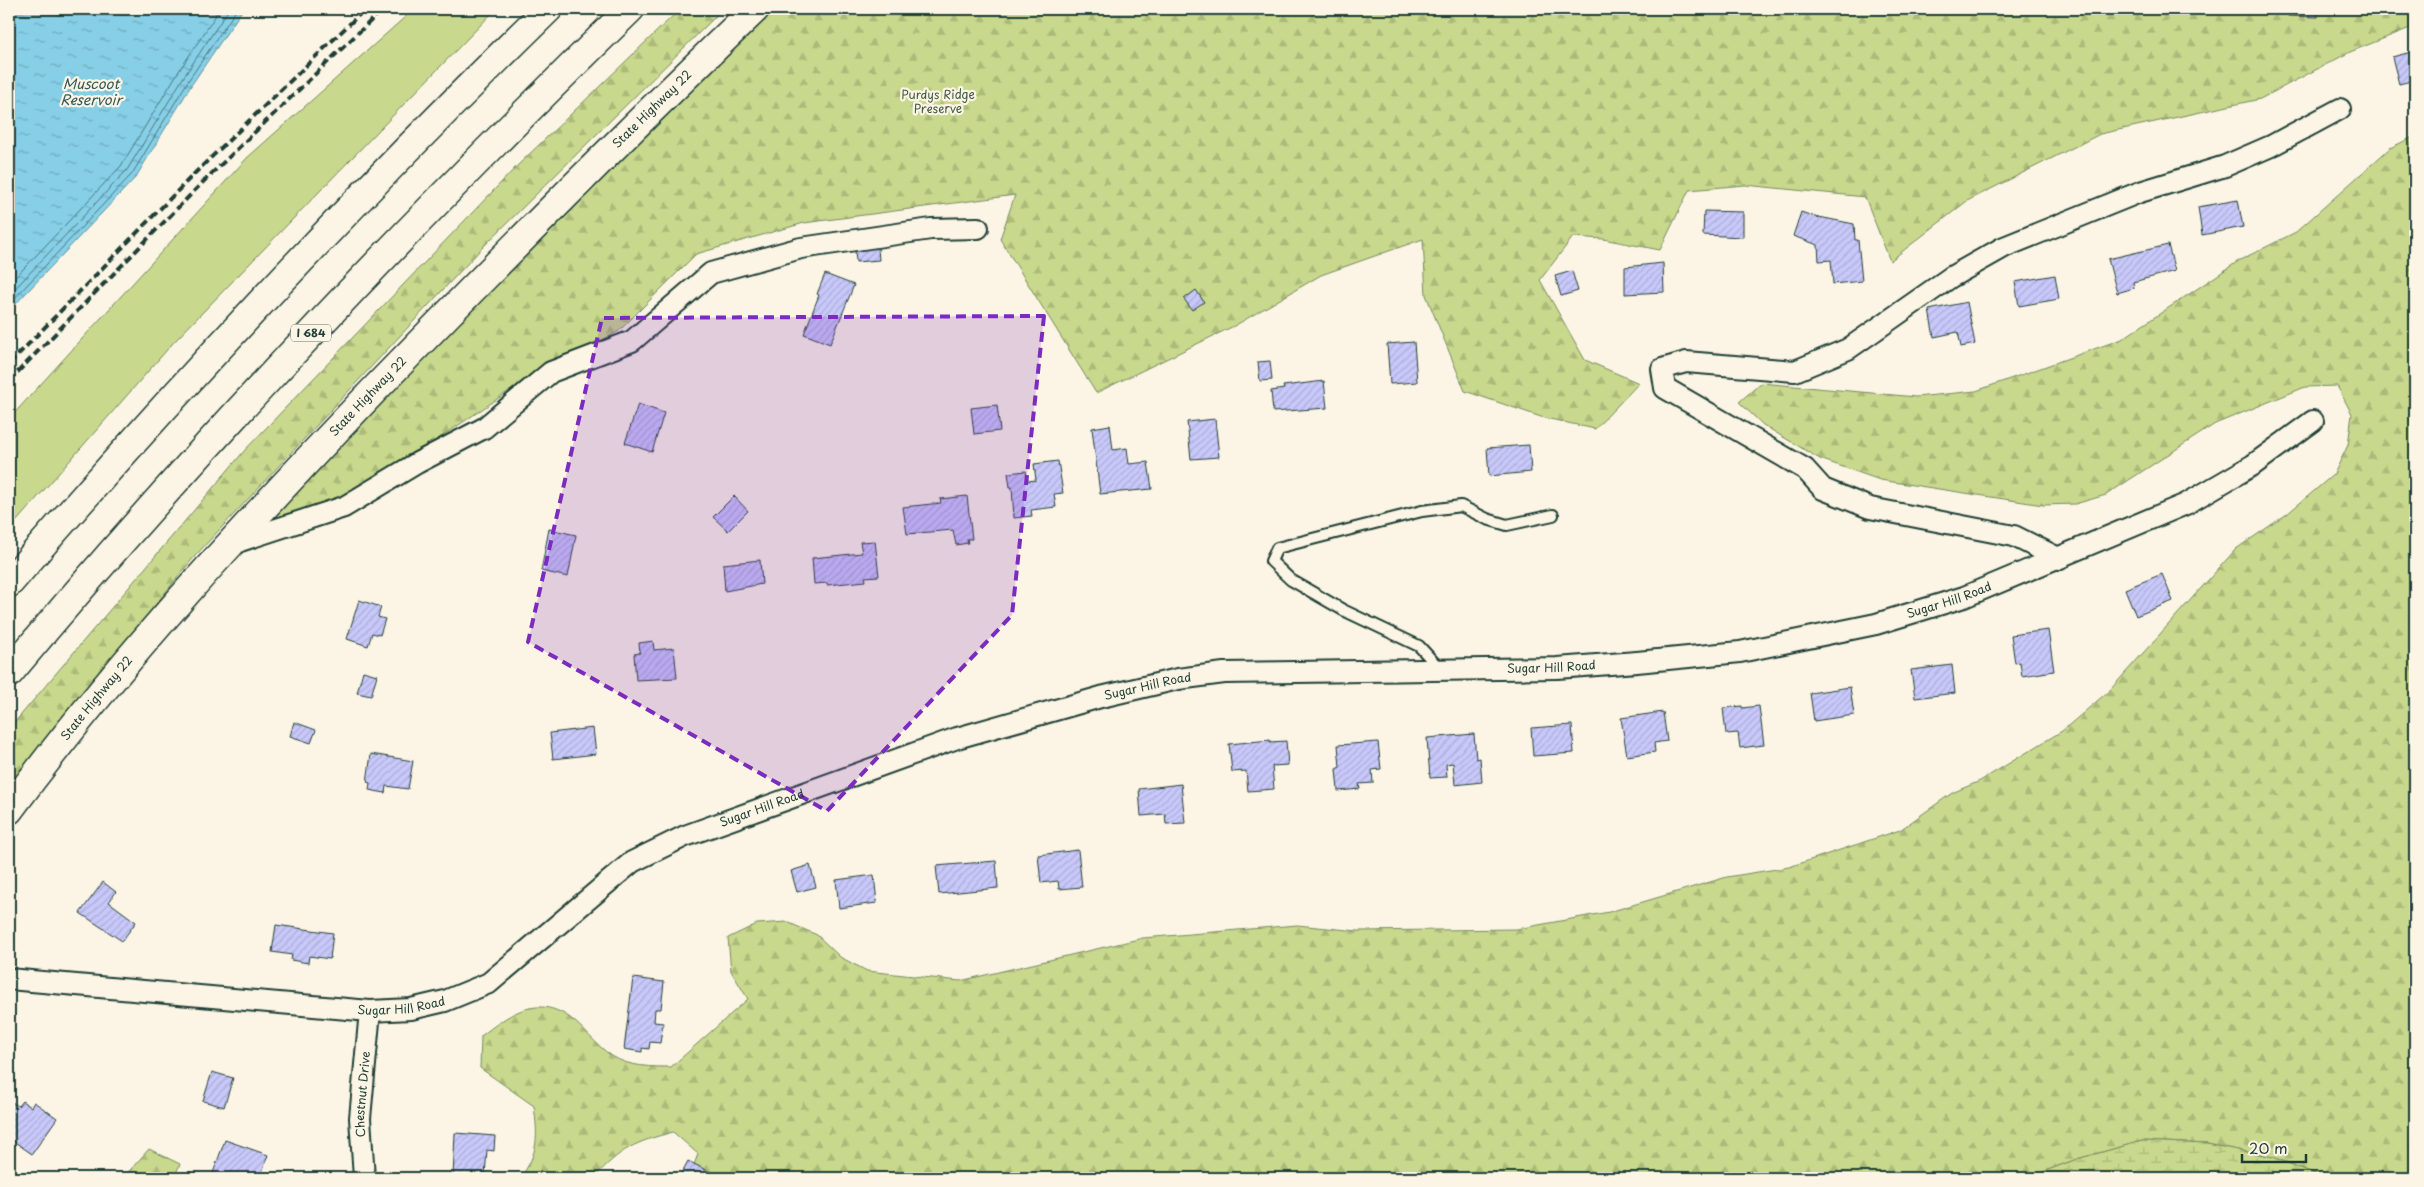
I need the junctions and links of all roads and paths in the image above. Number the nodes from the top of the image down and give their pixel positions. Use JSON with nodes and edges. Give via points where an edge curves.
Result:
{"nodes":[{"id":1,"x":548,"y":9,"type":"edge"},
{"id":2,"x":630,"y":9,"type":"edge"},
{"id":3,"x":754,"y":9,"type":"edge"},
{"id":4,"x":2340,"y":109,"type":"dead end"},
{"id":5,"x":978,"y":228,"type":"dead end"},
{"id":6,"x":2314,"y":421,"type":"dead end"},
{"id":7,"x":1553,"y":515,"type":"dead end"},
{"id":8,"x":229,"y":545,"type":"junction"},
{"id":9,"x":2060,"y":559,"type":"junction"},
{"id":10,"x":9,"y":583,"type":"edge"},
{"id":11,"x":1441,"y":670,"type":"junction"},
{"id":12,"x":9,"y":673,"type":"edge"},
{"id":13,"x":9,"y":810,"type":"edge"},
{"id":14,"x":9,"y":979,"type":"edge"},
{"id":15,"x":370,"y":1011,"type":"junction"},
{"id":16,"x":364,"y":1178,"type":"edge"}],
"edges":[{"from":1,"to":10,"type":"main road","via":[[426,129],[318,242],[108,468]]},
{"from":2,"to":12,"type":"main road","number":"I 684","via":[[466,171],[347,295],[151,506]]},
{"from":3,"to":8,"type":"main road","name":"State Highway 22","via":[[526,233]]},
{"from":4,"to":9,"type":"street","via":[[2271,146],[2225,166],[2140,192],[2004,247],[1951,277],[1848,349],[1795,371],[1686,362],[1662,369],[1665,388],[1805,469],[1823,489],[1870,508],[2014,536]]},
{"from":5,"to":8,"type":"street","via":[[931,229],[801,248],[711,273],[632,341],[551,372],[484,428],[344,507]]},
{"from":6,"to":9,"type":"street","name":"Sugar Hill Road","via":[[2253,465],[2186,504]]},
{"from":7,"to":11,"type":"lane","via":[[1507,525],[1461,506],[1422,511],[1277,548],[1271,561],[1291,580],[1343,610],[1419,646]]},
{"from":8,"to":13,"type":"main road","name":"State Highway 22","via":[[138,649]]},
{"from":9,"to":11,"type":"street","name":"Sugar Hill Road","via":[[1964,597],[1876,624],[1740,652],[1557,668]]},
{"from":11,"to":15,"type":"street","name":"Sugar Hill Road","via":[[1224,673],[1178,679],[1101,697],[958,738],[686,836],[632,862],[489,983],[446,1001],[411,1009]]},
{"from":14,"to":15,"type":"street","name":"Sugar Hill Road"},
{"from":15,"to":16,"type":"street","name":"Chestnut Drive","via":[[360,1118]]}]}
